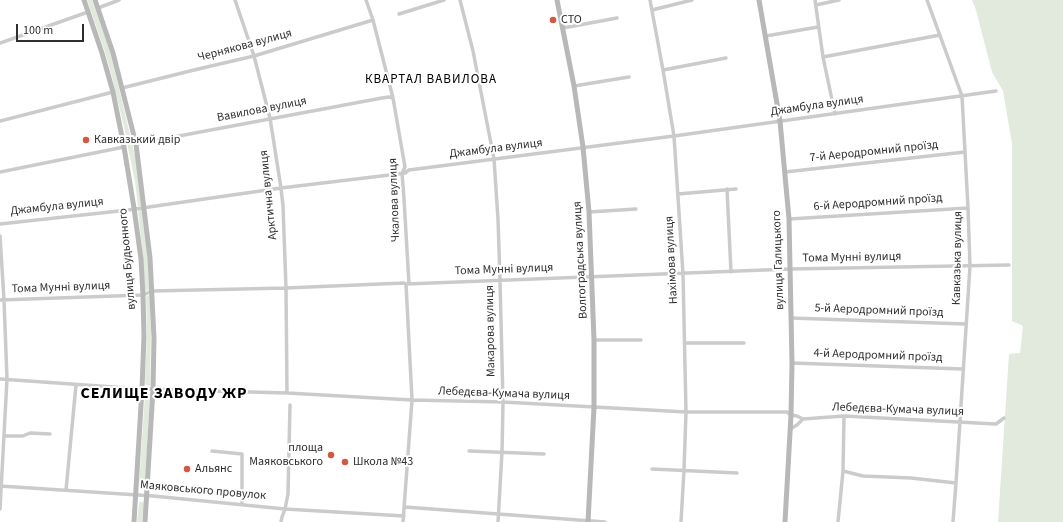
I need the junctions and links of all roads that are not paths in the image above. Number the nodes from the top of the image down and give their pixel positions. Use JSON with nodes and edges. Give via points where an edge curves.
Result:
{"nodes":[{"id":1,"x":84,"y":0,"type":"edge"},
{"id":2,"x":95,"y":0,"type":"edge"},
{"id":3,"x":119,"y":0,"type":"edge"},
{"id":4,"x":235,"y":0,"type":"edge"},
{"id":5,"x":366,"y":0,"type":"edge"},
{"id":6,"x":444,"y":0,"type":"edge"},
{"id":7,"x":460,"y":0,"type":"edge"},
{"id":8,"x":557,"y":0,"type":"edge"},
{"id":9,"x":650,"y":0,"type":"edge"},
{"id":10,"x":692,"y":0,"type":"edge"},
{"id":11,"x":759,"y":0,"type":"edge"},
{"id":12,"x":815,"y":0,"type":"edge"},
{"id":13,"x":839,"y":0,"type":"edge"},
{"id":14,"x":927,"y":0,"type":"edge"},
{"id":15,"x":816,"y":5,"type":"junction"},
{"id":16,"x":98,"y":8,"type":"junction"},
{"id":17,"x":652,"y":10,"type":"junction"},
{"id":18,"x":88,"y":12,"type":"junction"},
{"id":19,"x":399,"y":14,"type":"dead end"},
{"id":20,"x":617,"y":18,"type":"dead end"},
{"id":21,"x":373,"y":20,"type":"junction"},
{"id":22,"x":818,"y":27,"type":"junction"},
{"id":23,"x":562,"y":28,"type":"junction"},
{"id":24,"x":940,"y":35,"type":"junction"},
{"id":25,"x":766,"y":36,"type":"junction"},
{"id":26,"x":0,"y":42,"type":"edge"},
{"id":27,"x":254,"y":56,"type":"junction"},
{"id":28,"x":823,"y":57,"type":"junction"},
{"id":29,"x":726,"y":58,"type":"dead end"},
{"id":30,"x":663,"y":70,"type":"junction"},
{"id":31,"x":629,"y":77,"type":"dead end"},
{"id":32,"x":574,"y":86,"type":"junction"},
{"id":33,"x":122,"y":88,"type":"junction"},
{"id":34,"x":996,"y":91,"type":"dead end"},
{"id":35,"x":113,"y":92,"type":"junction"},
{"id":36,"x":962,"y":96,"type":"junction"},
{"id":37,"x":393,"y":98,"type":"junction"},
{"id":38,"x":835,"y":114,"type":"junction"},
{"id":39,"x":270,"y":118,"type":"junction"},
{"id":40,"x":0,"y":121,"type":"edge"},
{"id":41,"x":780,"y":121,"type":"junction"},
{"id":42,"x":674,"y":136,"type":"junction"},
{"id":43,"x":136,"y":144,"type":"junction"},
{"id":44,"x":124,"y":147,"type":"junction"},
{"id":45,"x":583,"y":147,"type":"junction"},
{"id":46,"x":965,"y":152,"type":"junction"},
{"id":47,"x":494,"y":159,"type":"junction"},
{"id":48,"x":0,"y":172,"type":"edge"},
{"id":49,"x":785,"y":172,"type":"junction"},
{"id":50,"x":402,"y":173,"type":"junction"},
{"id":51,"x":281,"y":188,"type":"junction"},
{"id":52,"x":736,"y":189,"type":"dead end"},
{"id":53,"x":727,"y":190,"type":"junction"},
{"id":54,"x":678,"y":194,"type":"junction"},
{"id":55,"x":144,"y":207,"type":"junction"},
{"id":56,"x":134,"y":208,"type":"junction"},
{"id":57,"x":636,"y":208,"type":"dead end"},
{"id":58,"x":968,"y":208,"type":"junction"},
{"id":59,"x":589,"y":212,"type":"junction"},
{"id":60,"x":788,"y":219,"type":"junction"},
{"id":61,"x":0,"y":224,"type":"edge"},
{"id":62,"x":0,"y":236,"type":"edge"},
{"id":63,"x":1009,"y":265,"type":"dead end"},
{"id":64,"x":970,"y":266,"type":"junction"},
{"id":65,"x":790,"y":269,"type":"junction"},
{"id":66,"x":731,"y":272,"type":"junction"},
{"id":67,"x":683,"y":274,"type":"junction"},
{"id":68,"x":592,"y":277,"type":"junction"},
{"id":69,"x":500,"y":280,"type":"junction"},
{"id":70,"x":407,"y":284,"type":"junction"},
{"id":71,"x":286,"y":288,"type":"junction"},
{"id":72,"x":152,"y":291,"type":"junction"},
{"id":73,"x":143,"y":295,"type":"junction"},
{"id":74,"x":2,"y":300,"type":"edge"},
{"id":75,"x":791,"y":318,"type":"junction"},
{"id":76,"x":966,"y":324,"type":"junction"},
{"id":77,"x":594,"y":340,"type":"junction"},
{"id":78,"x":641,"y":340,"type":"dead end"},
{"id":79,"x":744,"y":342,"type":"dead end"},
{"id":80,"x":685,"y":343,"type":"junction"},
{"id":81,"x":792,"y":363,"type":"junction"},
{"id":82,"x":963,"y":370,"type":"junction"},
{"id":83,"x":0,"y":379,"type":"edge"},
{"id":84,"x":7,"y":379,"type":"junction"},
{"id":85,"x":76,"y":385,"type":"junction"},
{"id":86,"x":142,"y":389,"type":"junction"},
{"id":87,"x":153,"y":389,"type":"junction"},
{"id":88,"x":287,"y":392,"type":"junction"},
{"id":89,"x":412,"y":400,"type":"junction"},
{"id":90,"x":502,"y":402,"type":"junction"},
{"id":91,"x":290,"y":405,"type":"dead end"},
{"id":92,"x":594,"y":407,"type":"junction"},
{"id":93,"x":686,"y":412,"type":"junction"},
{"id":94,"x":791,"y":415,"type":"junction"},
{"id":95,"x":844,"y":416,"type":"junction"},
{"id":96,"x":1004,"y":418,"type":"dead end"},
{"id":97,"x":803,"y":419,"type":"junction"},
{"id":98,"x":960,"y":422,"type":"junction"},
{"id":99,"x":790,"y":429,"type":"junction"},
{"id":100,"x":50,"y":434,"type":"dead end"},
{"id":101,"x":4,"y":436,"type":"junction"},
{"id":102,"x":212,"y":451,"type":"dead end"},
{"id":103,"x":469,"y":451,"type":"dead end"},
{"id":104,"x":502,"y":452,"type":"junction"},
{"id":105,"x":544,"y":454,"type":"dead end"},
{"id":106,"x":652,"y":469,"type":"dead end"},
{"id":107,"x":684,"y":470,"type":"junction"},
{"id":108,"x":843,"y":471,"type":"junction"},
{"id":109,"x":737,"y":473,"type":"dead end"},
{"id":110,"x":956,"y":483,"type":"junction"},
{"id":111,"x":1,"y":486,"type":"edge"},
{"id":112,"x":66,"y":490,"type":"junction"},
{"id":113,"x":136,"y":495,"type":"junction"},
{"id":114,"x":147,"y":495,"type":"junction"},
{"id":115,"x":242,"y":504,"type":"junction"},
{"id":116,"x":405,"y":507,"type":"junction"},
{"id":117,"x":0,"y":509,"type":"edge"},
{"id":118,"x":285,"y":509,"type":"junction"},
{"id":119,"x":499,"y":515,"type":"junction"},
{"id":120,"x":404,"y":516,"type":"junction"},
{"id":121,"x":588,"y":521,"type":"edge"},
{"id":122,"x":134,"y":522,"type":"edge"},
{"id":123,"x":145,"y":522,"type":"edge"},
{"id":124,"x":281,"y":522,"type":"edge"},
{"id":125,"x":403,"y":522,"type":"edge"},
{"id":126,"x":498,"y":522,"type":"edge"},
{"id":127,"x":605,"y":522,"type":"edge"},
{"id":128,"x":681,"y":522,"type":"edge"},
{"id":129,"x":785,"y":522,"type":"edge"},
{"id":130,"x":838,"y":522,"type":"edge"},
{"id":131,"x":953,"y":522,"type":"edge"}],
"edges":[{"from":1,"to":18,"type":"main road","name":"вулиця Будьонного"},
{"from":2,"to":16,"type":"main road","name":"вулиця Будьонного"},
{"from":3,"to":16,"type":"street"},
{"from":4,"to":27,"type":"street","name":"Арктична вулиця"},
{"from":5,"to":21,"type":"street","name":"Чкалова вулиця"},
{"from":6,"to":19,"type":"street"},
{"from":7,"to":47,"type":"street","name":"Макарова вулиця"},
{"from":8,"to":23,"type":"main road","name":"Волгоградська вулиця"},
{"from":9,"to":17,"type":"street","name":"Нахімова вулиця"},
{"from":10,"to":17,"type":"street"},
{"from":11,"to":25,"type":"main road","name":"вулиця Галицького"},
{"from":12,"to":15,"type":"street"},
{"from":13,"to":15,"type":"street"},
{"from":14,"to":24,"type":"street","name":"Кавказька вулиця"},
{"from":15,"to":22,"type":"street"},
{"from":16,"to":33,"type":"main road","name":"вулиця Будьонного"},
{"from":17,"to":30,"type":"street","name":"Нахімова вулиця"},
{"from":18,"to":26,"type":"street"},
{"from":18,"to":35,"type":"main road","name":"вулиця Будьонного"},
{"from":20,"to":23,"type":"street"},
{"from":21,"to":27,"type":"street","name":"Чернякова вулиця"},
{"from":21,"to":37,"type":"street","name":"Чкалова вулиця"},
{"from":22,"to":25,"type":"street"},
{"from":22,"to":28,"type":"street"},
{"from":23,"to":32,"type":"main road","name":"Волгоградська вулиця"},
{"from":24,"to":28,"type":"street"},
{"from":24,"to":36,"type":"street","name":"Кавказька вулиця"},
{"from":25,"to":41,"type":"main road","name":"вулиця Галицького"},
{"from":27,"to":33,"type":"street","name":"Чернякова вулиця"},
{"from":27,"to":39,"type":"street","name":"Арктична вулиця"},
{"from":28,"to":38,"type":"street"},
{"from":29,"to":30,"type":"street"},
{"from":30,"to":42,"type":"street","name":"Нахімова вулиця"},
{"from":31,"to":32,"type":"street"},
{"from":32,"to":45,"type":"main road","name":"Волгоградська вулиця"},
{"from":33,"to":43,"type":"main road","name":"вулиця Будьонного"},
{"from":34,"to":36,"type":"street","name":"Джамбула вулиця"},
{"from":35,"to":40,"type":"street"},
{"from":35,"to":44,"type":"main road","name":"вулиця Будьонного"},
{"from":36,"to":38,"type":"street","name":"Джамбула вулиця"},
{"from":36,"to":46,"type":"street","name":"Кавказька вулиця"},
{"from":37,"to":39,"type":"street","name":"Вавилова вулиця"},
{"from":37,"to":50,"type":"street","name":"Чкалова вулиця","via":[[405,167]]},
{"from":38,"to":41,"type":"street","name":"Джамбула вулиця"},
{"from":39,"to":43,"type":"street","name":"Вавилова вулиця"},
{"from":39,"to":51,"type":"street","name":"Арктична вулиця"},
{"from":41,"to":42,"type":"street","name":"Джамбула вулиця"},
{"from":41,"to":49,"type":"main road","name":"вулиця Галицького"},
{"from":42,"to":45,"type":"street","name":"Джамбула вулиця"},
{"from":42,"to":54,"type":"street","name":"Нахімова вулиця"},
{"from":43,"to":55,"type":"main road","name":"вулиця Будьонного"},
{"from":44,"to":48,"type":"street"},
{"from":44,"to":56,"type":"main road","name":"вулиця Будьонного"},
{"from":45,"to":47,"type":"street","name":"Джамбула вулиця"},
{"from":45,"to":59,"type":"main road","name":"Волгоградська вулиця"},
{"from":46,"to":49,"type":"street","name":"7-й Аеродромний проїзд"},
{"from":46,"to":58,"type":"street","name":"Кавказька вулиця"},
{"from":47,"to":50,"type":"street","name":"Джамбула вулиця"},
{"from":47,"to":69,"type":"street","name":"Макарова вулиця"},
{"from":49,"to":60,"type":"main road","name":"вулиця Галицького"},
{"from":50,"to":51,"type":"street","name":"Джамбула вулиця"},
{"from":50,"to":70,"type":"street","name":"Чкалова вулиця"},
{"from":51,"to":55,"type":"street","name":"Джамбула вулиця"},
{"from":51,"to":71,"type":"street","name":"Арктична вулиця"},
{"from":52,"to":53,"type":"street"},
{"from":53,"to":54,"type":"street"},
{"from":53,"to":66,"type":"street"},
{"from":54,"to":67,"type":"street","name":"Нахімова вулиця"},
{"from":55,"to":56,"type":"street","name":"Джамбула вулиця"},
{"from":55,"to":72,"type":"main road","name":"вулиця Будьонного"},
{"from":56,"to":61,"type":"street","name":"Джамбула вулиця"},
{"from":56,"to":73,"type":"main road","name":"вулиця Будьонного"},
{"from":57,"to":59,"type":"street"},
{"from":58,"to":60,"type":"street","name":"6-й Аеродромний проїзд"},
{"from":58,"to":64,"type":"street","name":"Кавказька вулиця"},
{"from":59,"to":68,"type":"main road","name":"Волгоградська вулиця"},
{"from":60,"to":65,"type":"main road","name":"вулиця Галицького"},
{"from":62,"to":74,"type":"street"},
{"from":63,"to":64,"type":"street","name":"Тома Мунні вулиця"},
{"from":64,"to":65,"type":"street","name":"Тома Мунні вулиця"},
{"from":64,"to":76,"type":"street","name":"Кавказька вулиця"},
{"from":65,"to":66,"type":"street","name":"Тома Мунні вулиця"},
{"from":65,"to":75,"type":"main road","name":"вулиця Галицького"},
{"from":66,"to":67,"type":"street","name":"Тома Мунні вулиця"},
{"from":67,"to":68,"type":"street","name":"Тома Мунні вулиця"},
{"from":67,"to":80,"type":"street","name":"Нахімова вулиця"},
{"from":68,"to":69,"type":"street","name":"Тома Мунні вулиця"},
{"from":68,"to":77,"type":"main road","name":"Волгоградська вулиця"},
{"from":69,"to":70,"type":"street","name":"Тома Мунні вулиця"},
{"from":69,"to":90,"type":"street","name":"Макарова вулиця"},
{"from":70,"to":71,"type":"street","name":"Тома Мунні вулиця"},
{"from":70,"to":89,"type":"street","name":"Чкалова вулиця"},
{"from":71,"to":72,"type":"street","name":"Тома Мунні вулиця"},
{"from":71,"to":88,"type":"street","name":"Арктична вулиця"},
{"from":72,"to":73,"type":"street","name":"Тома Мунні вулиця"},
{"from":72,"to":87,"type":"main road","name":"вулиця Будьонного"},
{"from":73,"to":74,"type":"street","name":"Тома Мунні вулиця"},
{"from":73,"to":86,"type":"main road","name":"вулиця Будьонного"},
{"from":74,"to":84,"type":"street"},
{"from":75,"to":76,"type":"street","name":"5-й Аеродромний проїзд"},
{"from":75,"to":81,"type":"main road","name":"вулиця Галицького"},
{"from":76,"to":82,"type":"street","name":"Кавказька вулиця"},
{"from":77,"to":78,"type":"street"},
{"from":77,"to":92,"type":"main road","name":"Волгоградська вулиця"},
{"from":79,"to":80,"type":"street"},
{"from":80,"to":93,"type":"street","name":"Нахімова вулиця"},
{"from":81,"to":82,"type":"street","name":"4-й Аеродромний проїзд"},
{"from":81,"to":94,"type":"main road","name":"вулиця Галицького"},
{"from":82,"to":98,"type":"street","name":"Кавказька вулиця"},
{"from":83,"to":84,"type":"street","name":"Лебедєва-Кумача вулиця"},
{"from":84,"to":85,"type":"street","name":"Лебедєва-Кумача вулиця"},
{"from":84,"to":101,"type":"street"},
{"from":85,"to":86,"type":"street","name":"Лебедєва-Кумача вулиця"},
{"from":85,"to":112,"type":"street"},
{"from":86,"to":87,"type":"street","name":"Лебедєва-Кумача вулиця"},
{"from":86,"to":113,"type":"main road","name":"вулиця Будьонного"},
{"from":87,"to":88,"type":"street","name":"Лебедєва-Кумача вулиця"},
{"from":87,"to":114,"type":"main road","name":"вулиця Будьонного"},
{"from":88,"to":89,"type":"street","name":"Лебедєва-Кумача вулиця"},
{"from":89,"to":90,"type":"street","name":"Лебедєва-Кумача вулиця"},
{"from":89,"to":116,"type":"street","name":"Чкалова вулиця"},
{"from":90,"to":92,"type":"street","name":"Лебедєва-Кумача вулиця"},
{"from":90,"to":104,"type":"street","name":"Макарова вулиця"},
{"from":91,"to":118,"type":"street","via":[[288,494]]},
{"from":92,"to":93,"type":"street","name":"Лебедєва-Кумача вулиця"},
{"from":92,"to":121,"type":"main road","name":"Волгоградська вулиця"},
{"from":93,"to":94,"type":"street","name":"Лебедєва-Кумача вулиця","via":[[787,412]]},
{"from":93,"to":107,"type":"street","name":"Нахімова вулиця"},
{"from":94,"to":97,"type":"street","name":"Лебедєва-Кумача вулиця"},
{"from":94,"to":99,"type":"main road","name":"вулиця Галицького"},
{"from":95,"to":97,"type":"street","name":"Лебедєва-Кумача вулиця"},
{"from":95,"to":98,"type":"street","name":"Лебедєва-Кумача вулиця"},
{"from":95,"to":108,"type":"street"},
{"from":96,"to":98,"type":"street","name":"Лебедєва-Кумача вулиця","via":[[996,424]]},
{"from":97,"to":99,"type":"street"},
{"from":98,"to":110,"type":"street","name":"Кавказька вулиця"},
{"from":99,"to":129,"type":"main road","name":"вулиця Галицького"},
{"from":100,"to":101,"type":"street"},
{"from":101,"to":111,"type":"street"},
{"from":102,"to":115,"type":"street","via":[[242,454]]},
{"from":103,"to":104,"type":"street"},
{"from":104,"to":105,"type":"street"},
{"from":104,"to":119,"type":"street","name":"Макарова вулиця"},
{"from":106,"to":107,"type":"street"},
{"from":107,"to":109,"type":"street"},
{"from":107,"to":128,"type":"street","name":"Нахімова вулиця"},
{"from":108,"to":110,"type":"street","via":[[864,476]]},
{"from":108,"to":130,"type":"street"},
{"from":110,"to":131,"type":"street","name":"Кавказька вулиця"},
{"from":111,"to":112,"type":"street","name":"Маяковського провулок"},
{"from":111,"to":117,"type":"street"},
{"from":112,"to":113,"type":"street","name":"Маяковського провулок"},
{"from":113,"to":114,"type":"street","name":"Маяковського провулок"},
{"from":113,"to":122,"type":"main road","name":"вулиця Будьонного"},
{"from":114,"to":115,"type":"street","name":"Маяковського провулок"},
{"from":114,"to":123,"type":"main road","name":"вулиця Будьонного"},
{"from":115,"to":118,"type":"street","name":"Маяковського провулок"},
{"from":116,"to":119,"type":"street"},
{"from":116,"to":120,"type":"street","name":"Чкалова вулиця"},
{"from":118,"to":120,"type":"street","name":"Маяковського провулок"},
{"from":118,"to":124,"type":"street"},
{"from":119,"to":121,"type":"street"},
{"from":119,"to":126,"type":"street","name":"Макарова вулиця"},
{"from":120,"to":125,"type":"street","name":"Чкалова вулиця"},
{"from":121,"to":127,"type":"street"}]}
